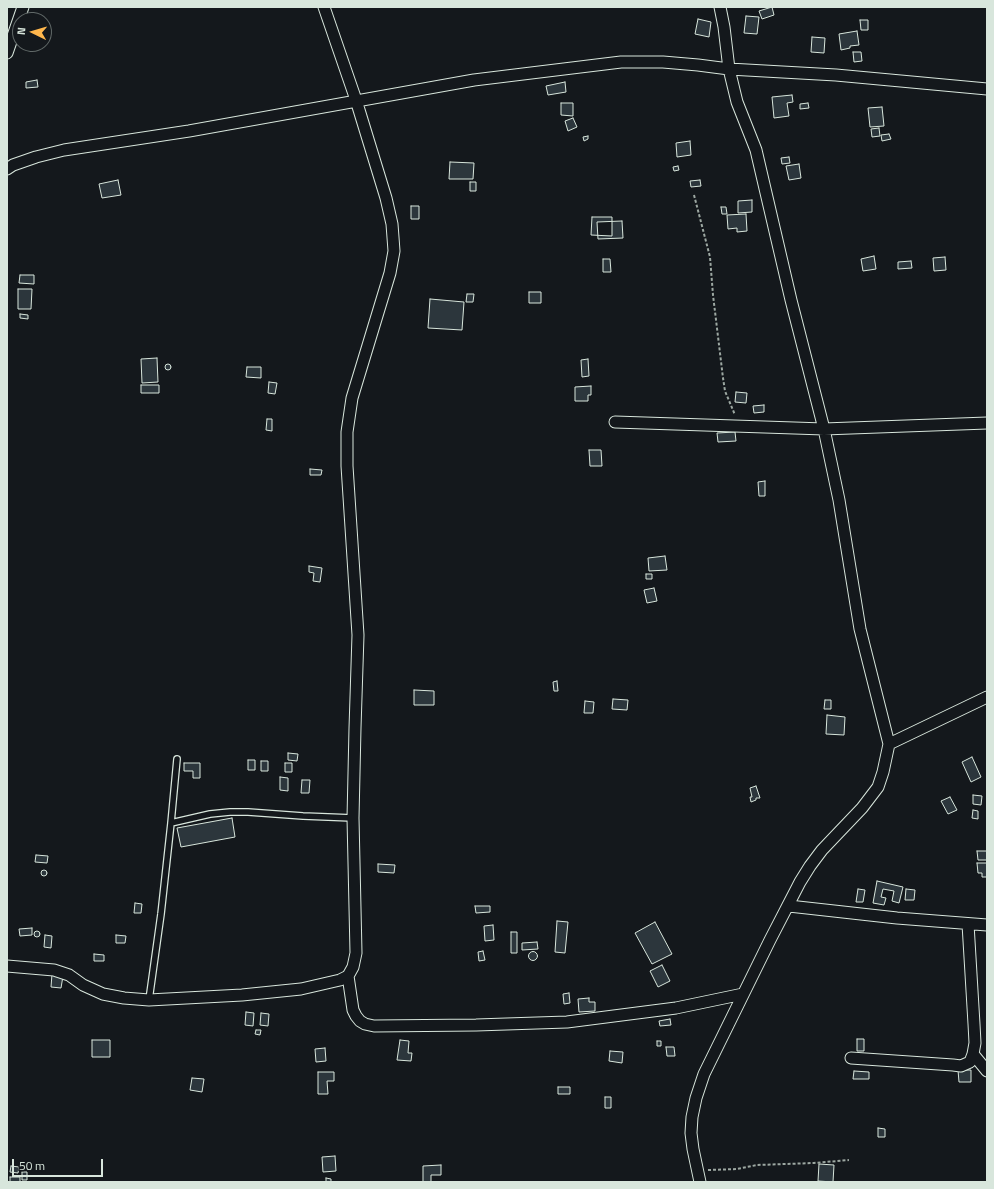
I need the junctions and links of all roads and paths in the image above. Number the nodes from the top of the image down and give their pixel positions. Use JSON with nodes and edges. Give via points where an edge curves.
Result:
{"nodes":[{"id":1,"x":23,"y":7,"type":"edge"},
{"id":2,"x":324,"y":7,"type":"edge"},
{"id":3,"x":720,"y":7,"type":"edge"},
{"id":4,"x":7,"y":53,"type":"edge"},
{"id":5,"x":729,"y":69,"type":"junction"},
{"id":6,"x":987,"y":89,"type":"edge"},
{"id":7,"x":356,"y":100,"type":"junction"},
{"id":8,"x":7,"y":169,"type":"edge"},
{"id":9,"x":694,"y":195,"type":"dead end"},
{"id":10,"x":615,"y":422,"type":"dead end"},
{"id":11,"x":987,"y":423,"type":"edge"},
{"id":12,"x":740,"y":427,"type":"junction"},
{"id":13,"x":824,"y":429,"type":"junction"},
{"id":14,"x":987,"y":697,"type":"edge"},
{"id":15,"x":889,"y":744,"type":"junction"},
{"id":16,"x":177,"y":759,"type":"dead end"},
{"id":17,"x":353,"y":818,"type":"junction"},
{"id":18,"x":171,"y":822,"type":"junction"},
{"id":19,"x":789,"y":906,"type":"junction"},
{"id":20,"x":968,"y":924,"type":"junction"},
{"id":21,"x":987,"y":926,"type":"edge"},
{"id":22,"x":7,"y":966,"type":"edge"},
{"id":23,"x":348,"y":976,"type":"junction"},
{"id":24,"x":743,"y":994,"type":"junction"},
{"id":25,"x":150,"y":1000,"type":"junction"},
{"id":26,"x":973,"y":1054,"type":"junction"},
{"id":27,"x":851,"y":1058,"type":"dead end"},
{"id":28,"x":987,"y":1071,"type":"edge"},
{"id":29,"x":849,"y":1160,"type":"dead end"},
{"id":30,"x":698,"y":1176,"type":"edge"}],
"edges":[{"from":1,"to":4,"type":"street"},
{"from":2,"to":7,"type":"street"},
{"from":3,"to":5,"type":"street"},
{"from":5,"to":6,"type":"street","via":[[836,75]]},
{"from":5,"to":7,"type":"street","via":[[663,62],[621,62],[474,80]]},
{"from":5,"to":13,"type":"street","via":[[737,102],[756,150]]},
{"from":7,"to":8,"type":"street","via":[[189,131],[64,150],[36,157]]},
{"from":7,"to":17,"type":"street","via":[[387,204],[394,251],[390,273],[352,398],[347,432],[358,635]]},
{"from":9,"to":12,"type":"path","via":[[710,257],[725,391]]},
{"from":10,"to":12,"type":"street"},
{"from":11,"to":13,"type":"street"},
{"from":12,"to":13,"type":"street"},
{"from":13,"to":15,"type":"street","via":[[839,500],[860,629]]},
{"from":14,"to":15,"type":"street"},
{"from":15,"to":19,"type":"street","via":[[878,786],[862,808],[810,866]]},
{"from":16,"to":18,"type":"lane"},
{"from":17,"to":18,"type":"lane","via":[[230,812]]},
{"from":17,"to":23,"type":"street","via":[[356,952]]},
{"from":18,"to":25,"type":"lane"},
{"from":19,"to":20,"type":"street"},
{"from":19,"to":24,"type":"street"},
{"from":20,"to":21,"type":"street"},
{"from":20,"to":26,"type":"street","via":[[975,1043]]},
{"from":22,"to":25,"type":"street","via":[[54,970],[103,994]]},
{"from":23,"to":24,"type":"street","via":[[356,1016],[365,1024],[374,1026],[567,1022],[676,1008]]},
{"from":23,"to":25,"type":"street","via":[[301,989]]},
{"from":24,"to":30,"type":"street","via":[[704,1074],[696,1098],[691,1133]]},
{"from":26,"to":27,"type":"street","via":[[970,1062],[961,1066]]},
{"from":26,"to":28,"type":"street"},
{"from":29,"to":30,"type":"path","via":[[718,1169]]}]}
